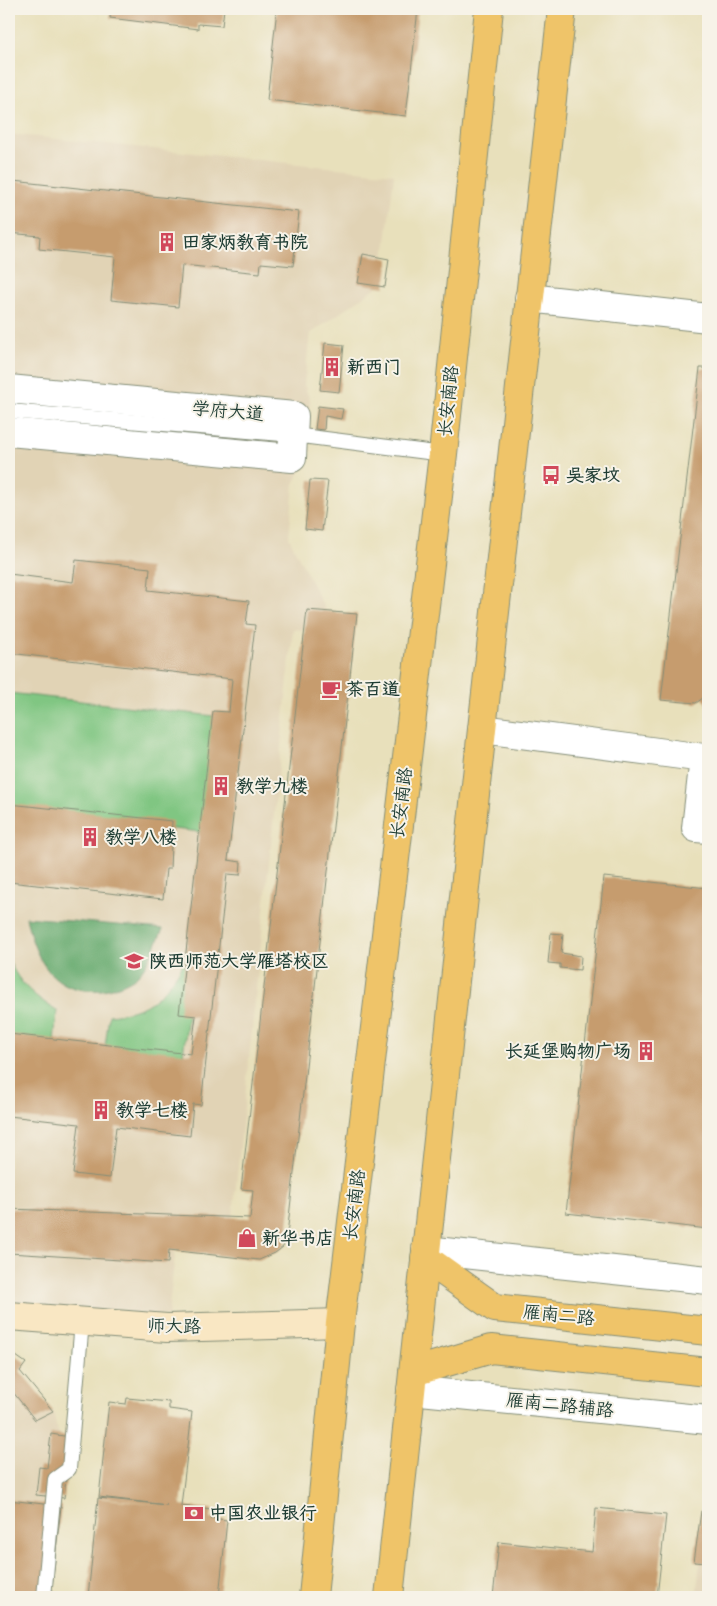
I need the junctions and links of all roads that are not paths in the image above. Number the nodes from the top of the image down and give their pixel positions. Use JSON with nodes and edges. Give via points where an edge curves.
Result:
{"nodes":[{"id":1,"x":489,"y":9,"type":"edge"},
{"id":2,"x":562,"y":9,"type":"edge"},
{"id":3,"x":529,"y":298,"type":"junction"},
{"id":4,"x":708,"y":318,"type":"edge"},
{"id":5,"x":9,"y":389,"type":"edge"},
{"id":6,"x":9,"y":411,"type":"edge"},
{"id":7,"x":9,"y":432,"type":"edge"},
{"id":8,"x":294,"y":435,"type":"junction"},
{"id":9,"x":443,"y":454,"type":"junction"},
{"id":10,"x":482,"y":729,"type":"junction"},
{"id":11,"x":708,"y":830,"type":"edge"},
{"id":12,"x":426,"y":1254,"type":"junction"},
{"id":13,"x":708,"y":1280,"type":"edge"},
{"id":14,"x":9,"y":1316,"type":"edge"},
{"id":15,"x":82,"y":1322,"type":"junction"},
{"id":16,"x":340,"y":1323,"type":"junction"},
{"id":17,"x":708,"y":1331,"type":"edge"},
{"id":18,"x":708,"y":1372,"type":"edge"},
{"id":19,"x":412,"y":1381,"type":"junction"},
{"id":20,"x":708,"y":1420,"type":"edge"},
{"id":21,"x":44,"y":1597,"type":"edge"},
{"id":22,"x":313,"y":1597,"type":"edge"},
{"id":23,"x":389,"y":1597,"type":"edge"}],
"edges":[{"from":1,"to":9,"type":"main road","name":"长安南路"},
{"from":2,"to":3,"type":"main road"},
{"from":3,"to":4,"type":"street"},
{"from":3,"to":10,"type":"main road"},
{"from":5,"to":8,"type":"street","via":[[294,416]]},
{"from":6,"to":8,"type":"lane","name":"学府大道"},
{"from":7,"to":8,"type":"street","via":[[292,458]]},
{"from":8,"to":9,"type":"lane","name":"学府大道"},
{"from":9,"to":16,"type":"main road","name":"长安南路"},
{"from":10,"to":11,"type":"street","via":[[704,758],[696,828]]},
{"from":10,"to":12,"type":"main road"},
{"from":12,"to":13,"type":"street"},
{"from":12,"to":17,"type":"main road","name":"雁南二路","via":[[495,1308]]},
{"from":12,"to":19,"type":"main road"},
{"from":14,"to":15,"type":"street","name":"师大路"},
{"from":15,"to":16,"type":"street","name":"师大路","via":[[167,1328]]},
{"from":15,"to":21,"type":"lane","via":[[69,1470],[55,1479]]},
{"from":16,"to":22,"type":"main road","name":"长安南路"},
{"from":18,"to":19,"type":"main road","via":[[490,1349]]},
{"from":19,"to":20,"type":"street","name":"雁南二路辅路"},
{"from":19,"to":23,"type":"main road"}]}
